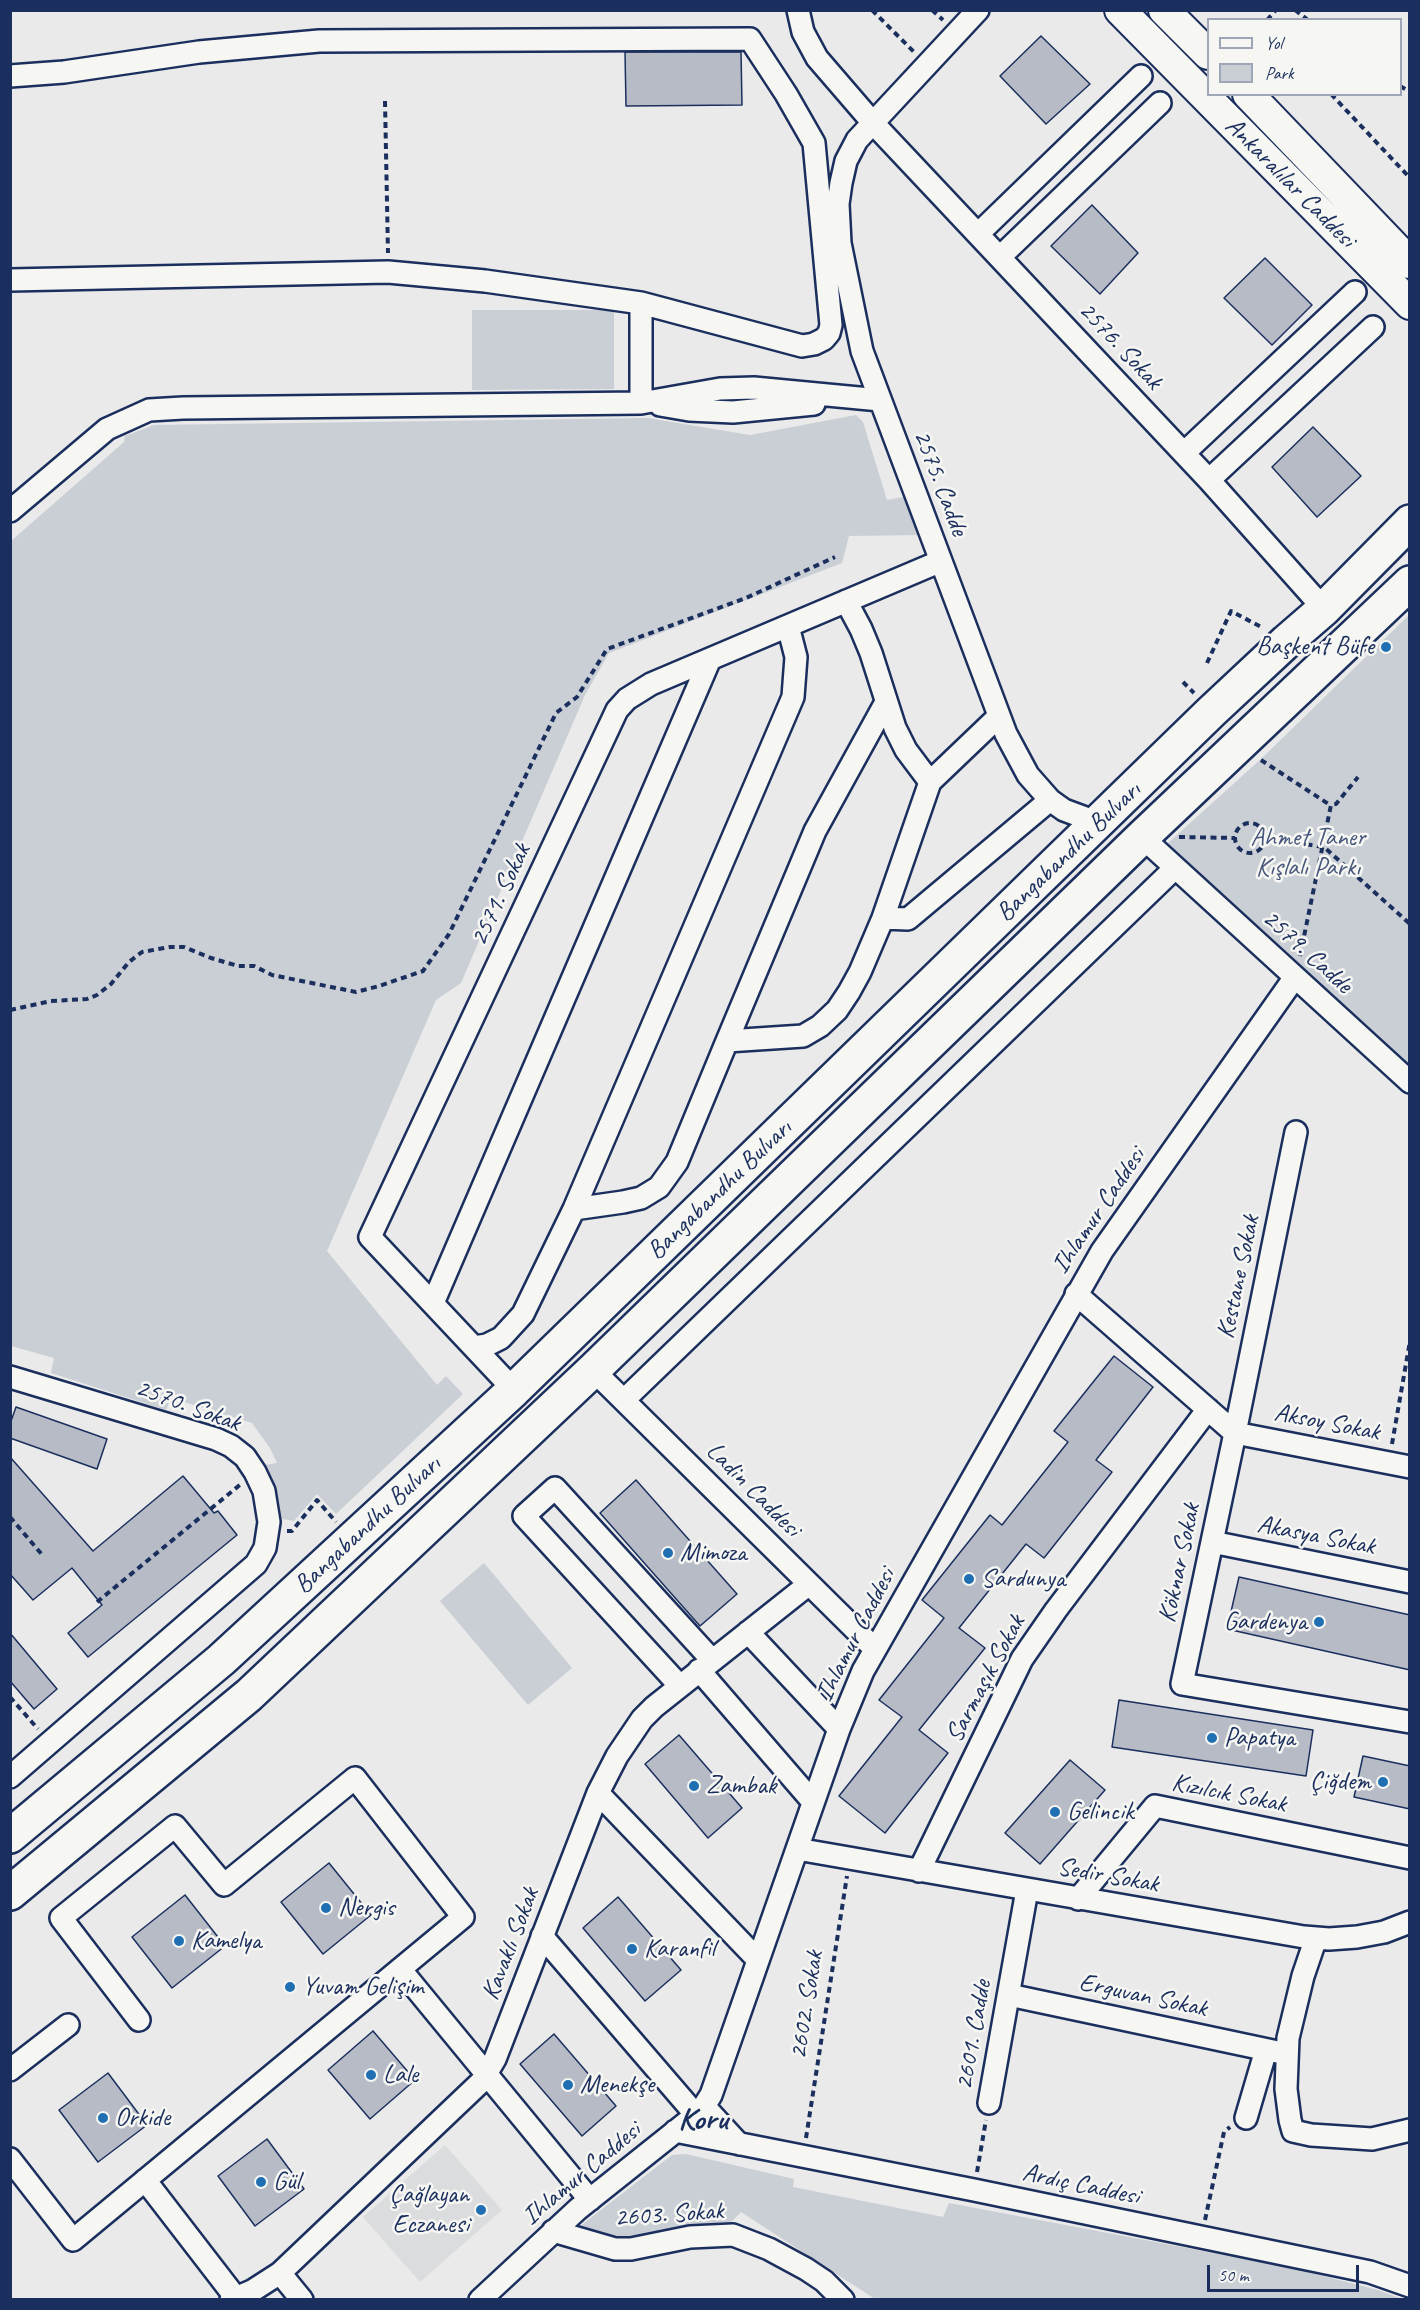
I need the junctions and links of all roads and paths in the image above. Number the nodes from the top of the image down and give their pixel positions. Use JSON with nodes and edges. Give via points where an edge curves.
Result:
{"nodes":[{"id":1,"x":798,"y":10,"type":"edge"},
{"id":2,"x":872,"y":10,"type":"edge"},
{"id":3,"x":978,"y":10,"type":"edge"},
{"id":4,"x":1120,"y":10,"type":"edge"},
{"id":5,"x":1164,"y":10,"type":"edge"},
{"id":6,"x":1207,"y":52,"type":"edge"},
{"id":7,"x":927,"y":65,"type":"junction"},
{"id":8,"x":10,"y":76,"type":"edge"},
{"id":9,"x":1140,"y":76,"type":"dead end"},
{"id":10,"x":1250,"y":96,"type":"edge"},
{"id":11,"x":1333,"y":96,"type":"edge"},
{"id":12,"x":385,"y":101,"type":"dead end"},
{"id":13,"x":1160,"y":103,"type":"dead end"},
{"id":14,"x":873,"y":123,"type":"junction"},
{"id":15,"x":1410,"y":178,"type":"edge"},
{"id":16,"x":978,"y":234,"type":"junction"},
{"id":17,"x":1000,"y":257,"type":"junction"},
{"id":18,"x":1410,"y":263,"type":"edge"},
{"id":19,"x":388,"y":272,"type":"junction"},
{"id":20,"x":10,"y":280,"type":"edge"},
{"id":21,"x":1355,"y":292,"type":"dead end"},
{"id":22,"x":641,"y":303,"type":"junction"},
{"id":23,"x":1410,"y":304,"type":"edge"},
{"id":24,"x":1373,"y":327,"type":"dead end"},
{"id":25,"x":880,"y":400,"type":"junction"},
{"id":26,"x":641,"y":403,"type":"junction"},
{"id":27,"x":1184,"y":453,"type":"junction"},
{"id":28,"x":1209,"y":480,"type":"junction"},
{"id":29,"x":10,"y":511,"type":"edge"},
{"id":30,"x":1410,"y":522,"type":"edge"},
{"id":31,"x":835,"y":556,"type":"dead end"},
{"id":32,"x":941,"y":561,"type":"junction"},
{"id":33,"x":1410,"y":583,"type":"edge"},
{"id":34,"x":846,"y":601,"type":"junction"},
{"id":35,"x":1324,"y":609,"type":"junction"},
{"id":36,"x":788,"y":626,"type":"junction"},
{"id":37,"x":1263,"y":628,"type":"dead end"},
{"id":38,"x":710,"y":659,"type":"junction"},
{"id":39,"x":1207,"y":663,"type":"dead end"},
{"id":40,"x":1183,"y":682,"type":"dead end"},
{"id":41,"x":1194,"y":693,"type":"dead end"},
{"id":42,"x":885,"y":702,"type":"junction"},
{"id":43,"x":998,"y":717,"type":"junction"},
{"id":44,"x":1261,"y":759,"type":"dead end"},
{"id":45,"x":1358,"y":777,"type":"dead end"},
{"id":46,"x":930,"y":782,"type":"junction"},
{"id":47,"x":1050,"y":800,"type":"junction"},
{"id":48,"x":1331,"y":805,"type":"junction"},
{"id":49,"x":1099,"y":823,"type":"junction"},
{"id":50,"x":1156,"y":837,"type":"junction"},
{"id":51,"x":1235,"y":838,"type":"junction"},
{"id":52,"x":1265,"y":838,"type":"junction"},
{"id":53,"x":1324,"y":847,"type":"junction"},
{"id":54,"x":1175,"y":868,"type":"junction"},
{"id":55,"x":883,"y":918,"type":"junction"},
{"id":56,"x":1410,"y":924,"type":"edge"},
{"id":57,"x":1295,"y":977,"type":"junction"},
{"id":58,"x":10,"y":1010,"type":"edge"},
{"id":59,"x":728,"y":1041,"type":"junction"},
{"id":60,"x":1410,"y":1082,"type":"edge"},
{"id":61,"x":1296,"y":1132,"type":"dead end"},
{"id":62,"x":574,"y":1209,"type":"junction"},
{"id":63,"x":1076,"y":1294,"type":"junction"},
{"id":64,"x":433,"y":1303,"type":"junction"},
{"id":65,"x":1410,"y":1341,"type":"edge"},
{"id":66,"x":474,"y":1347,"type":"junction"},
{"id":67,"x":593,"y":1370,"type":"junction"},
{"id":68,"x":10,"y":1377,"type":"edge"},
{"id":69,"x":514,"y":1389,"type":"junction"},
{"id":70,"x":624,"y":1400,"type":"junction"},
{"id":71,"x":1208,"y":1409,"type":"junction"},
{"id":72,"x":1235,"y":1433,"type":"junction"},
{"id":73,"x":1399,"y":1465,"type":"edge"},
{"id":74,"x":255,"y":1472,"type":"junction"},
{"id":75,"x":317,"y":1500,"type":"dead end"},
{"id":76,"x":10,"y":1517,"type":"edge"},
{"id":77,"x":268,"y":1531,"type":"junction"},
{"id":78,"x":1212,"y":1542,"type":"junction"},
{"id":79,"x":44,"y":1557,"type":"dead end"},
{"id":80,"x":1410,"y":1582,"type":"edge"},
{"id":81,"x":809,"y":1584,"type":"junction"},
{"id":82,"x":97,"y":1602,"type":"dead end"},
{"id":83,"x":748,"y":1632,"type":"junction"},
{"id":84,"x":875,"y":1649,"type":"junction"},
{"id":85,"x":705,"y":1665,"type":"junction"},
{"id":86,"x":679,"y":1685,"type":"junction"},
{"id":87,"x":10,"y":1697,"type":"edge"},
{"id":88,"x":1410,"y":1722,"type":"edge"},
{"id":89,"x":839,"y":1729,"type":"junction"},
{"id":90,"x":50,"y":1743,"type":"junction"},
{"id":91,"x":14,"y":1767,"type":"edge"},
{"id":92,"x":598,"y":1793,"type":"junction"},
{"id":93,"x":813,"y":1802,"type":"junction"},
{"id":94,"x":10,"y":1836,"type":"edge"},
{"id":95,"x":796,"y":1849,"type":"junction"},
{"id":96,"x":1410,"y":1858,"type":"edge"},
{"id":97,"x":850,"y":1859,"type":"junction"},
{"id":98,"x":919,"y":1871,"type":"junction"},
{"id":99,"x":1027,"y":1890,"type":"junction"},
{"id":100,"x":10,"y":1893,"type":"edge"},
{"id":101,"x":1078,"y":1899,"type":"junction"},
{"id":102,"x":1410,"y":1922,"type":"edge"},
{"id":103,"x":542,"y":1936,"type":"junction"},
{"id":104,"x":1316,"y":1938,"type":"junction"},
{"id":105,"x":758,"y":1960,"type":"junction"},
{"id":106,"x":400,"y":1969,"type":"junction"},
{"id":107,"x":1009,"y":1995,"type":"junction"},
{"id":108,"x":139,"y":2020,"type":"dead end"},
{"id":109,"x":68,"y":2025,"type":"dead end"},
{"id":110,"x":1276,"y":2052,"type":"junction"},
{"id":111,"x":10,"y":2070,"type":"edge"},
{"id":112,"x":487,"y":2074,"type":"junction"},
{"id":113,"x":989,"y":2103,"type":"joint"},
{"id":114,"x":700,"y":2110,"type":"junction"},
{"id":115,"x":1246,"y":2118,"type":"joint"},
{"id":116,"x":1410,"y":2130,"type":"edge"},
{"id":117,"x":675,"y":2131,"type":"junction"},
{"id":118,"x":739,"y":2144,"type":"junction"},
{"id":119,"x":803,"y":2157,"type":"junction"},
{"id":120,"x":10,"y":2159,"type":"edge"},
{"id":121,"x":145,"y":2180,"type":"junction"},
{"id":122,"x":974,"y":2190,"type":"junction"},
{"id":123,"x":590,"y":2200,"type":"junction"},
{"id":124,"x":553,"y":2231,"type":"junction"},
{"id":125,"x":1201,"y":2237,"type":"junction"},
{"id":126,"x":280,"y":2273,"type":"junction"},
{"id":127,"x":1410,"y":2286,"type":"edge"},
{"id":128,"x":244,"y":2297,"type":"edge"},
{"id":129,"x":302,"y":2300,"type":"edge"},
{"id":130,"x":480,"y":2300,"type":"edge"},
{"id":131,"x":843,"y":2300,"type":"edge"}],
"edges":[{"from":1,"to":14,"type":"street","name":"2576. Sokak","via":[[803,32],[817,57]]},
{"from":2,"to":7,"type":"path"},
{"from":3,"to":7,"type":"street","name":"2575. Cadde"},
{"from":4,"to":23,"type":"main road","name":"Ankaralılar Caddesi"},
{"from":5,"to":6,"type":"main road"},
{"from":7,"to":14,"type":"street","name":"2575. Cadde"},
{"from":8,"to":22,"type":"street","via":[[64,72],[199,51],[319,41],[750,39],[814,143],[829,333],[814,344],[801,346]]},
{"from":9,"to":16,"type":"street"},
{"from":10,"to":18,"type":"main road","name":"Ankaralılar Caddesi"},
{"from":11,"to":15,"type":"path"},
{"from":12,"to":19,"type":"path"},
{"from":13,"to":17,"type":"street"},
{"from":14,"to":16,"type":"street","name":"2576. Sokak"},
{"from":14,"to":25,"type":"street","name":"2575. Cadde","via":[[857,140],[846,161],[838,228],[856,331]]},
{"from":16,"to":17,"type":"street","name":"2576. Sokak"},
{"from":17,"to":27,"type":"street","name":"2576. Sokak"},
{"from":19,"to":20,"type":"street"},
{"from":19,"to":22,"type":"street","via":[[485,280]]},
{"from":21,"to":27,"type":"street"},
{"from":22,"to":26,"type":"street"},
{"from":24,"to":28,"type":"street"},
{"from":25,"to":26,"type":"street","via":[[733,412]]},
{"from":25,"to":32,"type":"street","name":"2575. Cadde"},
{"from":26,"to":29,"type":"street","via":[[149,410],[107,429]]},
{"from":27,"to":28,"type":"street","name":"2576. Sokak"},
{"from":28,"to":35,"type":"street","name":"2576. Sokak"},
{"from":30,"to":35,"type":"main road","name":"Bangabandhu Bulvarı"},
{"from":31,"to":58,"type":"path","via":[[746,598],[607,649],[577,697],[556,713],[449,934],[423,971],[356,992],[272,975],[254,966],[238,966],[184,947],[170,947],[142,952],[111,984],[87,999],[51,1001]]},
{"from":32,"to":34,"type":"street","name":"2571. Sokak"},
{"from":32,"to":43,"type":"street","name":"2575. Cadde"},
{"from":33,"to":50,"type":"main road","name":"Bangabandhu Bulvarı"},
{"from":34,"to":36,"type":"street","name":"2571. Sokak"},
{"from":34,"to":42,"type":"street","via":[[871,652]]},
{"from":35,"to":49,"type":"main road","name":"Bangabandhu Bulvarı","via":[[1211,712]]},
{"from":36,"to":38,"type":"street","name":"2571. Sokak"},
{"from":36,"to":62,"type":"street","via":[[796,657],[793,697]]},
{"from":37,"to":39,"type":"path","via":[[1231,611]]},
{"from":38,"to":64,"type":"street"},
{"from":38,"to":64,"type":"street","name":"2571. Sokak","via":[[639,690],[617,710],[370,1237]]},
{"from":40,"to":41,"type":"path"},
{"from":42,"to":46,"type":"street","via":[[906,750]]},
{"from":42,"to":59,"type":"street","via":[[815,831]]},
{"from":43,"to":46,"type":"street"},
{"from":43,"to":47,"type":"street","name":"2575. Cadde","via":[[1028,775]]},
{"from":44,"to":48,"type":"path"},
{"from":45,"to":48,"type":"path"},
{"from":46,"to":55,"type":"street"},
{"from":47,"to":49,"type":"street","name":"2575. Cadde","via":[[1064,810]]},
{"from":47,"to":55,"type":"street","via":[[908,919]]},
{"from":48,"to":53,"type":"path"},
{"from":49,"to":50,"type":"main road"},
{"from":49,"to":69,"type":"main road","name":"Bangabandhu Bulvarı"},
{"from":50,"to":51,"type":"path"},
{"from":50,"to":54,"type":"street","name":"2579. Cadde"},
{"from":50,"to":67,"type":"main road","name":"Bangabandhu Bulvarı"},
{"from":51,"to":52,"type":"path","via":[[1238,847],[1251,853],[1260,850]]},
{"from":51,"to":52,"type":"path","via":[[1243,825],[1253,823],[1262,828]]},
{"from":52,"to":53,"type":"path"},
{"from":53,"to":56,"type":"path"},
{"from":53,"to":57,"type":"path"},
{"from":54,"to":57,"type":"street","name":"2579. Cadde"},
{"from":54,"to":70,"type":"street"},
{"from":55,"to":59,"type":"street","via":[[849,992],[820,1026],[803,1036]]},
{"from":57,"to":60,"type":"street","name":"2579. Cadde"},
{"from":57,"to":63,"type":"street","name":"Ihlamur Caddesi","via":[[1116,1229]]},
{"from":59,"to":62,"type":"street","via":[[677,1162],[659,1186],[641,1198]]},
{"from":61,"to":72,"type":"street","name":"Kestane Sokak"},
{"from":62,"to":66,"type":"street","via":[[523,1314],[501,1338]]},
{"from":63,"to":71,"type":"street"},
{"from":63,"to":84,"type":"street","name":"Ihlamur Caddesi"},
{"from":64,"to":66,"type":"street","name":"2571. Sokak"},
{"from":65,"to":73,"type":"path"},
{"from":66,"to":69,"type":"street","name":"2571. Sokak"},
{"from":67,"to":70,"type":"street","name":"Ladin Caddesi"},
{"from":67,"to":100,"type":"main road","name":"Bangabandhu Bulvarı","via":[[249,1695]]},
{"from":68,"to":74,"type":"street","name":"2570. Sokak","via":[[216,1439],[237,1449]]},
{"from":69,"to":94,"type":"main road","name":"Bangabandhu Bulvarı","via":[[221,1660]]},
{"from":70,"to":81,"type":"street","name":"Ladin Caddesi"},
{"from":71,"to":72,"type":"street"},
{"from":71,"to":98,"type":"street","name":"Sarmaşık Sokak","via":[[1022,1659]]},
{"from":72,"to":73,"type":"street","name":"Aksoy Sokak"},
{"from":72,"to":78,"type":"street","name":"Köknar Sokak"},
{"from":74,"to":77,"type":"street","name":"2570. Sokak","via":[[268,1506]]},
{"from":74,"to":82,"type":"path"},
{"from":75,"to":77,"type":"path","via":[[292,1531]]},
{"from":76,"to":79,"type":"path"},
{"from":77,"to":90,"type":"street","via":[[256,1564]]},
{"from":78,"to":80,"type":"street","name":"Akasya Sokak"},
{"from":78,"to":88,"type":"street","name":"Köknar Sokak","via":[[1182,1684]]},
{"from":81,"to":83,"type":"street","name":"Kavaklı Sokak"},
{"from":81,"to":84,"type":"street","name":"Ladin Caddesi"},
{"from":83,"to":85,"type":"street","name":"Kavaklı Sokak"},
{"from":83,"to":89,"type":"street"},
{"from":84,"to":89,"type":"street","name":"Ihlamur Caddesi"},
{"from":85,"to":86,"type":"street","name":"Kavaklı Sokak"},
{"from":85,"to":86,"type":"street","via":[[555,1488],[524,1516]]},
{"from":85,"to":93,"type":"street"},
{"from":86,"to":92,"type":"street","name":"Kavaklı Sokak","via":[[642,1719],[616,1756]]},
{"from":87,"to":90,"type":"path"},
{"from":89,"to":93,"type":"street","name":"Ihlamur Caddesi"},
{"from":90,"to":91,"type":"street"},
{"from":92,"to":103,"type":"street","name":"Kavaklı Sokak"},
{"from":92,"to":105,"type":"street"},
{"from":93,"to":95,"type":"street","name":"Ihlamur Caddesi"},
{"from":95,"to":97,"type":"street","name":"Sedir Sokak"},
{"from":95,"to":105,"type":"street","name":"Ihlamur Caddesi"},
{"from":96,"to":101,"type":"street","name":"Kızılcık Sokak","via":[[1155,1806]]},
{"from":97,"to":98,"type":"street","name":"Sedir Sokak"},
{"from":97,"to":119,"type":"path","name":"2602. Sokak"},
{"from":98,"to":99,"type":"street","name":"Sedir Sokak"},
{"from":99,"to":101,"type":"street","name":"Sedir Sokak"},
{"from":99,"to":107,"type":"street","name":"2601. Cadde"},
{"from":101,"to":104,"type":"street","name":"Sedir Sokak"},
{"from":102,"to":104,"type":"street","name":"Sedir Sokak","via":[[1364,1936]]},
{"from":103,"to":112,"type":"street","name":"Kavaklı Sokak"},
{"from":103,"to":114,"type":"street"},
{"from":104,"to":110,"type":"street"},
{"from":105,"to":114,"type":"street","name":"Ihlamur Caddesi","via":[[711,2095]]},
{"from":106,"to":108,"type":"street","via":[[463,1917],[355,1778],[224,1885],[175,1826],[61,1918]]},
{"from":106,"to":112,"type":"street"},
{"from":106,"to":121,"type":"street"},
{"from":107,"to":110,"type":"street","name":"Erguvan Sokak"},
{"from":107,"to":113,"type":"street","name":"2601. Cadde"},
{"from":109,"to":111,"type":"street"},
{"from":110,"to":115,"type":"street"},
{"from":110,"to":116,"type":"street","via":[[1293,2131],[1372,2139]]},
{"from":112,"to":123,"type":"street"},
{"from":112,"to":126,"type":"street","name":"Kavaklı Sokak"},
{"from":113,"to":122,"type":"path","name":"2601. Cadde"},
{"from":114,"to":117,"type":"street","name":"Ihlamur Caddesi"},
{"from":114,"to":118,"type":"street"},
{"from":115,"to":125,"type":"path","via":[[1224,2132]]},
{"from":117,"to":118,"type":"street","name":"Ardıç Caddesi"},
{"from":117,"to":123,"type":"street","name":"Ihlamur Caddesi"},
{"from":118,"to":119,"type":"street","name":"Ardıç Caddesi"},
{"from":119,"to":122,"type":"street","name":"Ardıç Caddesi"},
{"from":120,"to":121,"type":"street","via":[[73,2240]]},
{"from":121,"to":128,"type":"street"},
{"from":122,"to":125,"type":"street","name":"Ardıç Caddesi"},
{"from":123,"to":124,"type":"street","name":"Ihlamur Caddesi"},
{"from":124,"to":130,"type":"street","name":"Ihlamur Caddesi"},
{"from":124,"to":131,"type":"street","name":"2603. Sokak","via":[[615,2249],[690,2236],[733,2235],[806,2269]]},
{"from":125,"to":127,"type":"street","name":"Ardıç Caddesi","via":[[1370,2272]]},
{"from":126,"to":128,"type":"street","name":"Kavaklı Sokak"},
{"from":126,"to":129,"type":"street"}]}
